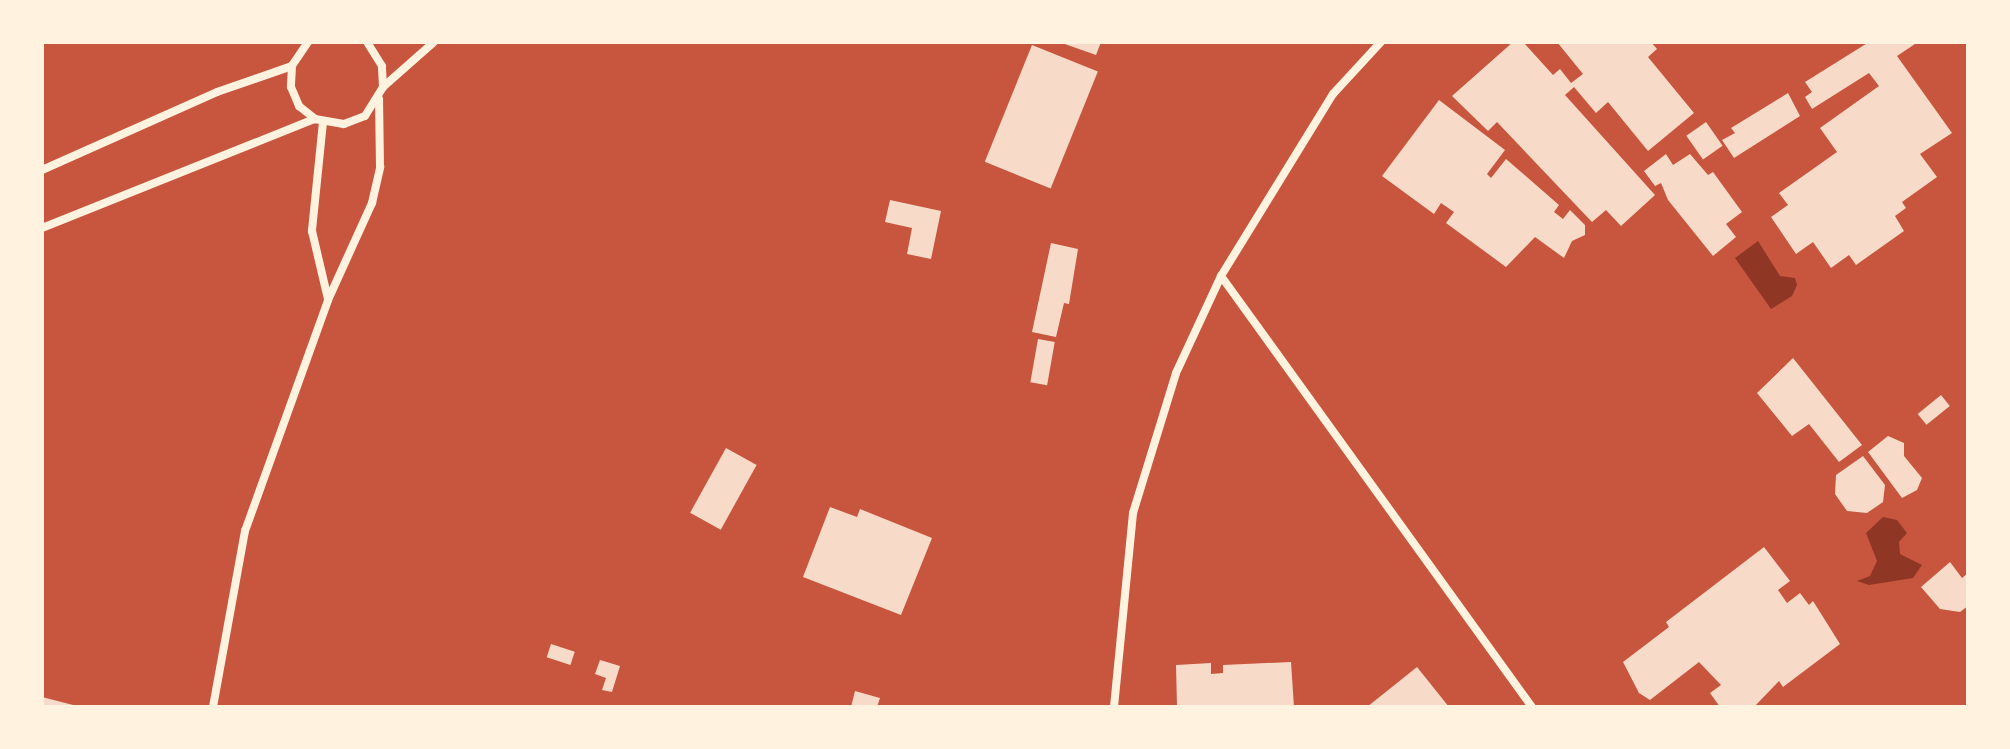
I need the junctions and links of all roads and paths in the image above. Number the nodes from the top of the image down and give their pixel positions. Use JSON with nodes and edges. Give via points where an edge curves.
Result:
{"nodes":[{"id":1,"x":308,"y":42,"type":"edge"},
{"id":2,"x":367,"y":42,"type":"edge"},
{"id":3,"x":434,"y":42,"type":"edge"},
{"id":4,"x":1381,"y":42,"type":"edge"},
{"id":5,"x":292,"y":66,"type":"junction"},
{"id":6,"x":383,"y":87,"type":"junction"},
{"id":7,"x":379,"y":99,"type":"junction"},
{"id":8,"x":319,"y":120,"type":"junction"},
{"id":9,"x":42,"y":170,"type":"edge"},
{"id":10,"x":42,"y":228,"type":"edge"},
{"id":11,"x":1221,"y":276,"type":"junction"},
{"id":12,"x":328,"y":300,"type":"junction"},
{"id":13,"x":213,"y":707,"type":"edge"},
{"id":14,"x":1114,"y":707,"type":"edge"},
{"id":15,"x":1532,"y":707,"type":"edge"}],
"edges":[{"from":1,"to":5,"type":"street"},
{"from":2,"to":6,"type":"street","via":[[382,66]]},
{"from":3,"to":6,"type":"street"},
{"from":4,"to":11,"type":"street","via":[[1333,94]]},
{"from":5,"to":8,"type":"street","via":[[291,87],[299,106]]},
{"from":5,"to":9,"type":"street","via":[[217,92]]},
{"from":6,"to":7,"type":"street"},
{"from":7,"to":8,"type":"street","via":[[365,116],[344,124]]},
{"from":7,"to":12,"type":"street","via":[[380,167],[372,203]]},
{"from":8,"to":10,"type":"street"},
{"from":8,"to":12,"type":"street","via":[[312,231]]},
{"from":11,"to":14,"type":"street","via":[[1176,373],[1133,513]]},
{"from":11,"to":15,"type":"street"},
{"from":12,"to":13,"type":"street","via":[[245,531]]}]}
